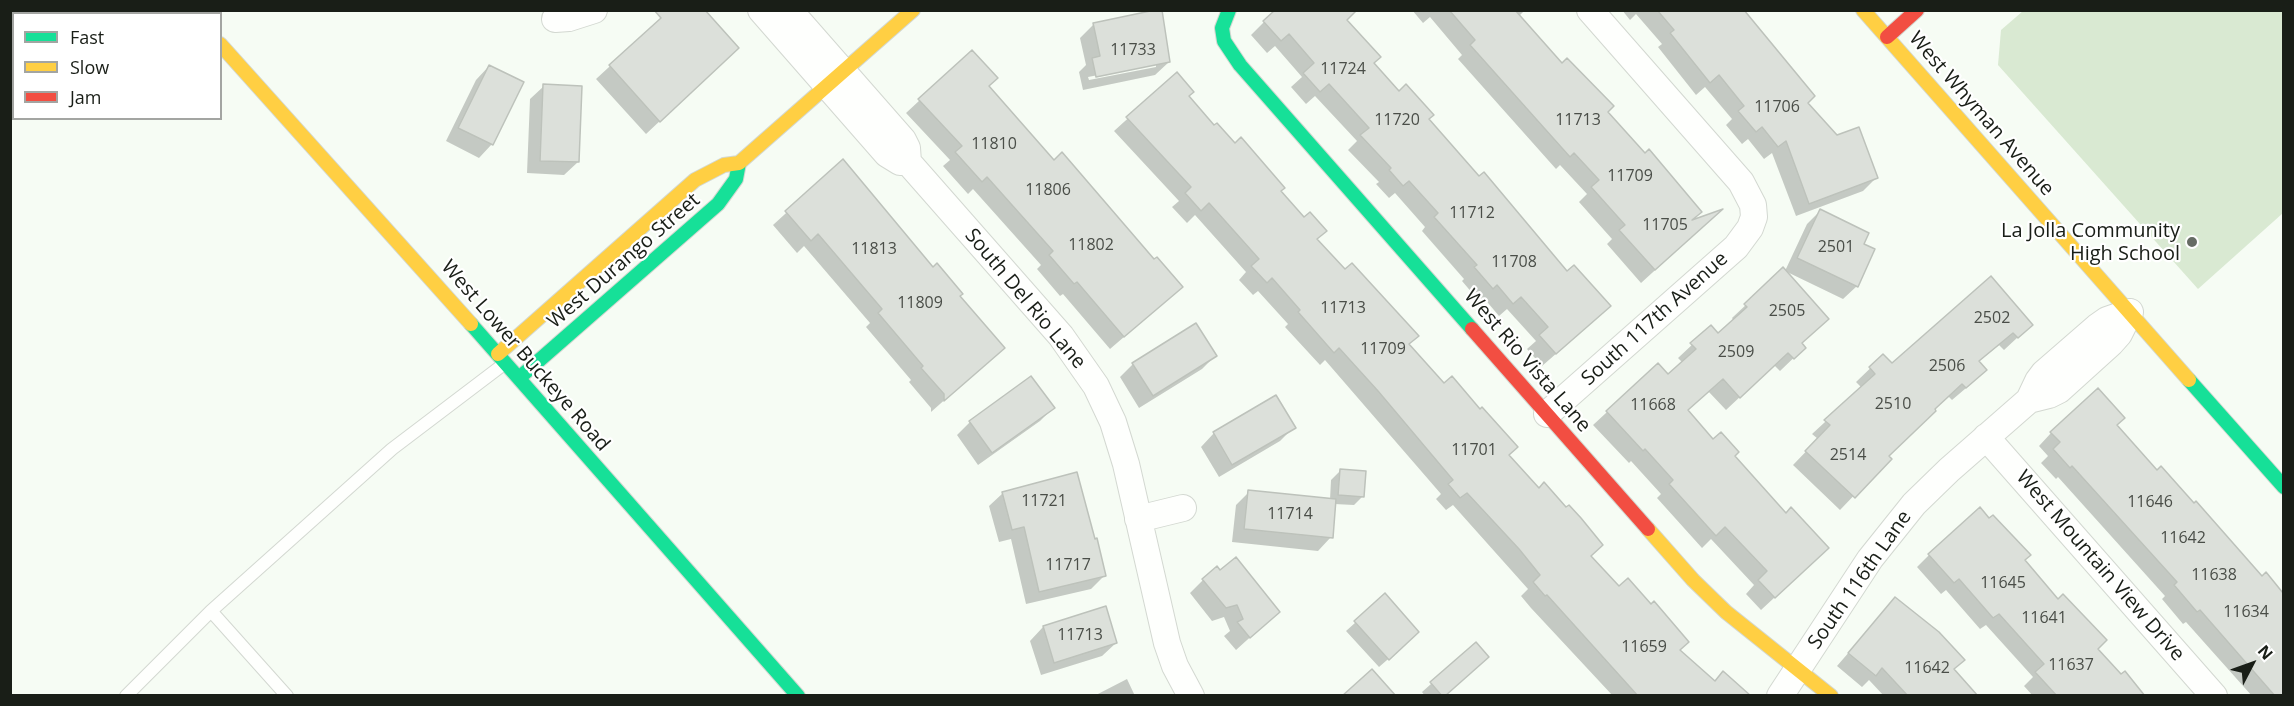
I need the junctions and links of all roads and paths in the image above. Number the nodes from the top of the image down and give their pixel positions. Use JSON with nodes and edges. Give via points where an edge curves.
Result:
{"nodes":[{"id":1,"x":594,"y":10,"type":"edge"},
{"id":2,"x":761,"y":10,"type":"edge"},
{"id":3,"x":789,"y":10,"type":"edge"},
{"id":4,"x":913,"y":10,"type":"edge"},
{"id":5,"x":1229,"y":10,"type":"edge"},
{"id":6,"x":1590,"y":10,"type":"edge"},
{"id":7,"x":1863,"y":10,"type":"edge"},
{"id":8,"x":1917,"y":10,"type":"edge"},
{"id":9,"x":555,"y":19,"type":"dead end"},
{"id":10,"x":1887,"y":37,"type":"junction"},
{"id":11,"x":222,"y":46,"type":"edge"},
{"id":12,"x":834,"y":79,"type":"junction"},
{"id":13,"x":739,"y":163,"type":"junction"},
{"id":14,"x":2130,"y":312,"type":"junction"},
{"id":15,"x":502,"y":358,"type":"junction"},
{"id":16,"x":519,"y":378,"type":"junction"},
{"id":17,"x":1547,"y":414,"type":"junction"},
{"id":18,"x":1986,"y":437,"type":"junction"},
{"id":19,"x":2283,"y":487,"type":"edge"},
{"id":20,"x":1183,"y":508,"type":"dead end"},
{"id":21,"x":1138,"y":519,"type":"junction"},
{"id":22,"x":211,"y":611,"type":"junction"},
{"id":23,"x":1798,"y":669,"type":"junction"},
{"id":24,"x":126,"y":696,"type":"edge"},
{"id":25,"x":286,"y":696,"type":"edge"},
{"id":26,"x":798,"y":696,"type":"edge"},
{"id":27,"x":1191,"y":696,"type":"edge"},
{"id":28,"x":1780,"y":696,"type":"edge"},
{"id":29,"x":1831,"y":696,"type":"edge"},
{"id":30,"x":2214,"y":696,"type":"edge"}],
"edges":[{"from":1,"to":9,"type":"street"},
{"from":2,"to":12,"type":"street"},
{"from":3,"to":12,"type":"street"},
{"from":4,"to":12,"type":"street","name":"West Durango Street"},
{"from":5,"to":17,"type":"street","name":"West Rio Vista Lane","via":[[1221,28],[1240,65]]},
{"from":6,"to":17,"type":"street","name":"South 117th Avenue","via":[[1741,182],[1753,205],[1754,217],[1736,247]]},
{"from":7,"to":10,"type":"street","name":"West Whyman Avenue"},
{"from":8,"to":10,"type":"street"},
{"from":10,"to":14,"type":"street","name":"West Whyman Avenue"},
{"from":11,"to":15,"type":"street","name":"West Lower Buckeye Road"},
{"from":12,"to":13,"type":"street","name":"West Durango Street"},
{"from":12,"to":21,"type":"street","name":"South Del Rio Lane","via":[[903,140],[908,162],[1084,368],[1105,404],[1120,443]]},
{"from":13,"to":15,"type":"street","name":"West Durango Street","via":[[724,165],[696,180]]},
{"from":13,"to":16,"type":"street","name":"West Durango Street","via":[[736,179],[718,204]]},
{"from":14,"to":18,"type":"street","name":"South 116th Lane","via":[[2097,327],[2044,373],[2029,400]]},
{"from":14,"to":19,"type":"street","name":"West Whyman Avenue"},
{"from":15,"to":16,"type":"street","name":"West Lower Buckeye Road"},
{"from":15,"to":22,"type":"lane","via":[[392,449]]},
{"from":16,"to":26,"type":"street","name":"West Lower Buckeye Road"},
{"from":17,"to":23,"type":"street","name":"West Rio Vista Lane","via":[[1709,596]]},
{"from":18,"to":23,"type":"street","name":"South 116th Lane","via":[[1899,521]]},
{"from":18,"to":30,"type":"street","name":"West Mountain View Drive"},
{"from":20,"to":21,"type":"street"},
{"from":21,"to":27,"type":"street","name":"South Del Rio Lane","via":[[1167,643]]},
{"from":22,"to":24,"type":"lane"},
{"from":22,"to":25,"type":"lane"},
{"from":23,"to":28,"type":"street","name":"South 116th Lane"},
{"from":23,"to":29,"type":"street","name":"West Rio Vista Lane"}]}
